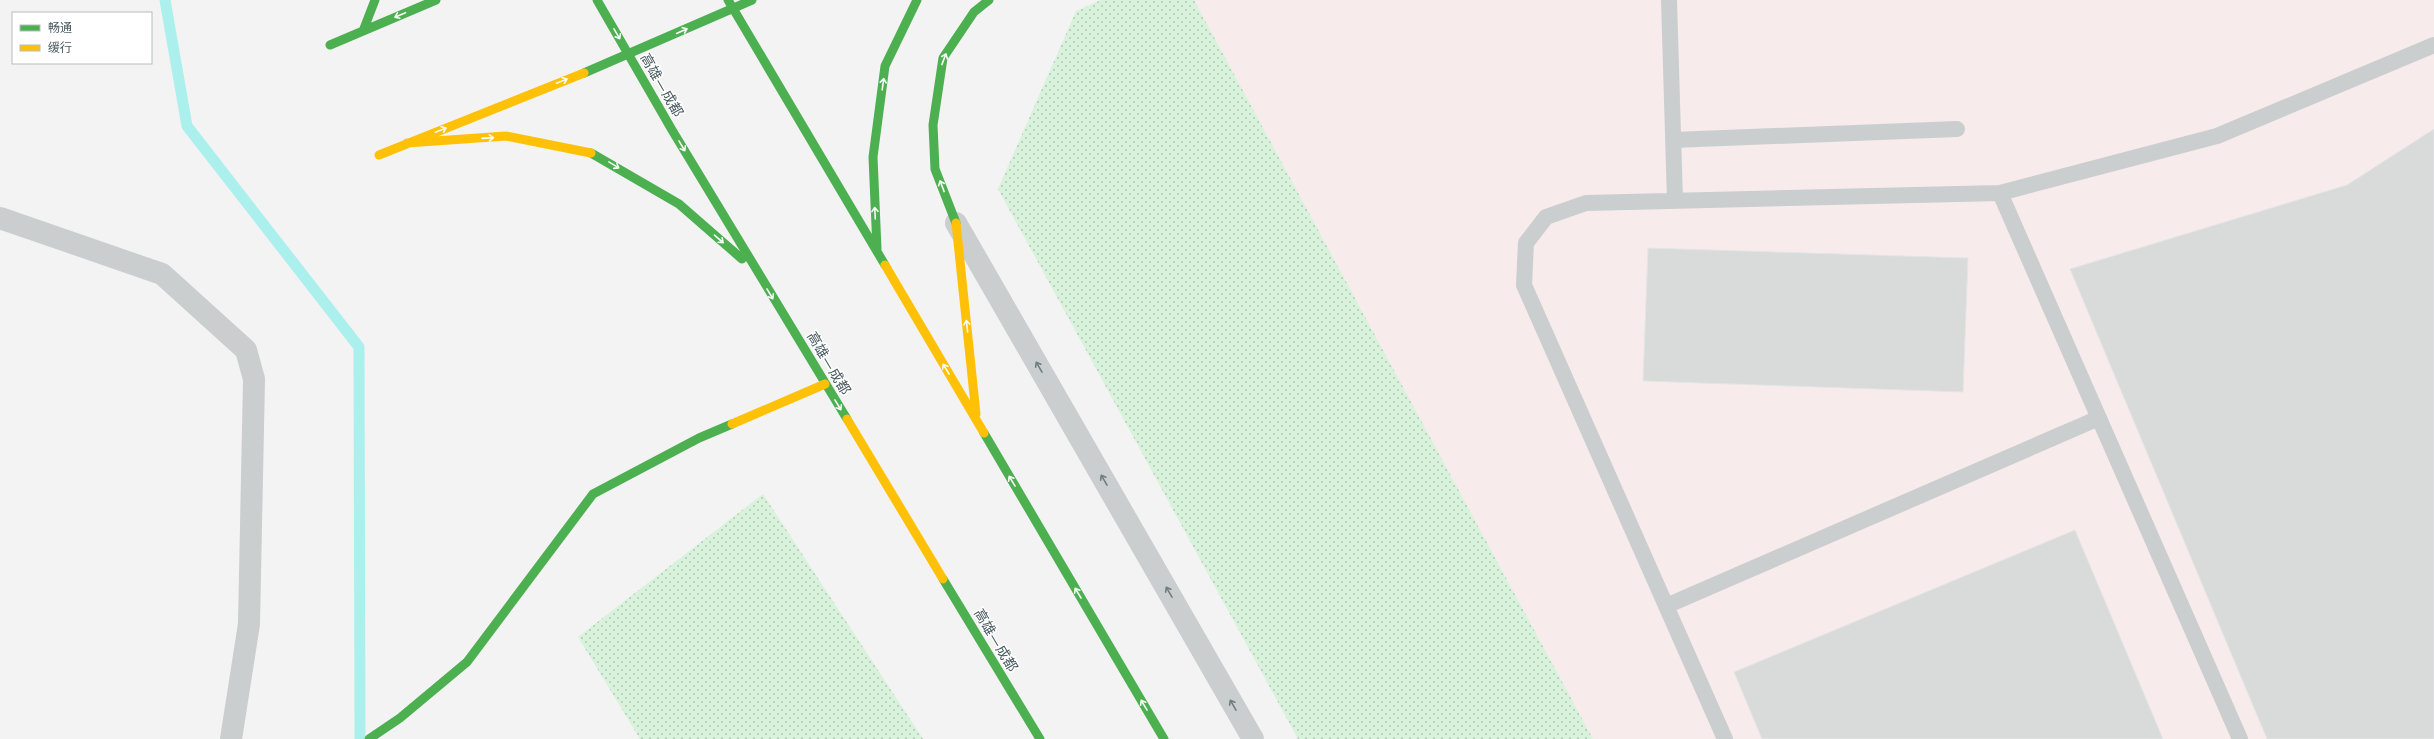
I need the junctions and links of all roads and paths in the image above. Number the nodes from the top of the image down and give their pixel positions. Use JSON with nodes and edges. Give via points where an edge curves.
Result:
{"nodes":[{"id":1,"x":375,"y":0,"type":"edge"},
{"id":2,"x":436,"y":0,"type":"edge"},
{"id":3,"x":597,"y":0,"type":"edge"},
{"id":4,"x":752,"y":0,"type":"edge"},
{"id":5,"x":917,"y":0,"type":"edge"},
{"id":6,"x":989,"y":0,"type":"edge"},
{"id":7,"x":1669,"y":0,"type":"edge"},
{"id":8,"x":731,"y":4,"type":"edge"},
{"id":9,"x":363,"y":31,"type":"junction"},
{"id":10,"x":330,"y":45,"type":"dead end"},
{"id":11,"x":2434,"y":45,"type":"edge"},
{"id":12,"x":628,"y":55,"type":"junction"},
{"id":13,"x":1958,"y":129,"type":"dead end"},
{"id":14,"x":1673,"y":140,"type":"junction"},
{"id":15,"x":407,"y":143,"type":"junction"},
{"id":16,"x":379,"y":155,"type":"dead end"},
{"id":17,"x":2000,"y":193,"type":"junction"},
{"id":18,"x":1675,"y":201,"type":"junction"},
{"id":19,"x":0,"y":218,"type":"edge"},
{"id":20,"x":956,"y":223,"type":"junction"},
{"id":21,"x":877,"y":252,"type":"junction"},
{"id":22,"x":758,"y":273,"type":"junction"},
{"id":23,"x":825,"y":384,"type":"junction"},
{"id":24,"x":2099,"y":418,"type":"junction"},
{"id":25,"x":976,"y":421,"type":"junction"},
{"id":26,"x":1666,"y":606,"type":"junction"},
{"id":27,"x":231,"y":739,"type":"edge"},
{"id":28,"x":369,"y":739,"type":"edge"},
{"id":29,"x":1040,"y":739,"type":"edge"},
{"id":30,"x":1164,"y":739,"type":"edge"},
{"id":31,"x":1253,"y":739,"type":"edge"},
{"id":32,"x":1725,"y":739,"type":"edge"},
{"id":33,"x":2240,"y":739,"type":"edge"}],
"edges":[{"from":1,"to":9,"type":"main road"},
{"from":2,"to":9,"type":"main road","one_way":true},
{"from":3,"to":12,"type":"main road","name":"高雄—成都","one_way":true},
{"from":4,"to":8,"type":"main road"},
{"from":21,"to":5,"type":"main road","one_way":true,"via":[[872,157],[885,66]]},
{"from":20,"to":6,"type":"main road","one_way":true,"via":[[935,169],[933,125],[943,58],[974,12]]},
{"from":7,"to":14,"type":"lane"},
{"from":12,"to":8,"type":"main road","one_way":true},
{"from":8,"to":21,"type":"main road"},
{"from":9,"to":10,"type":"main road"},
{"from":11,"to":17,"type":"lane","via":[[2217,136]]},
{"from":15,"to":12,"type":"main road","one_way":true},
{"from":12,"to":22,"type":"main road","name":"高雄—成都","one_way":true},
{"from":13,"to":14,"type":"lane"},
{"from":14,"to":18,"type":"lane"},
{"from":15,"to":16,"type":"main road"},
{"from":15,"to":22,"type":"main road","one_way":true,"via":[[506,136],[596,154],[679,204]]},
{"from":17,"to":18,"type":"lane"},
{"from":17,"to":24,"type":"lane"},
{"from":18,"to":26,"type":"lane","via":[[1586,202],[1546,217],[1526,243],[1524,285]]},
{"from":19,"to":27,"type":"street","via":[[162,274],[246,350],[254,379],[249,624]]},
{"from":25,"to":20,"type":"main road","one_way":true},
{"from":31,"to":20,"type":"street","one_way":true},
{"from":25,"to":21,"type":"main road","one_way":true},
{"from":22,"to":23,"type":"main road","name":"高雄—成都","one_way":true},
{"from":23,"to":28,"type":"main road","via":[[698,438],[593,494],[467,662],[400,718]]},
{"from":23,"to":29,"type":"main road","name":"高雄—成都","one_way":true},
{"from":24,"to":26,"type":"lane"},
{"from":24,"to":33,"type":"lane"},
{"from":30,"to":25,"type":"main road","one_way":true},
{"from":26,"to":32,"type":"lane"}]}
